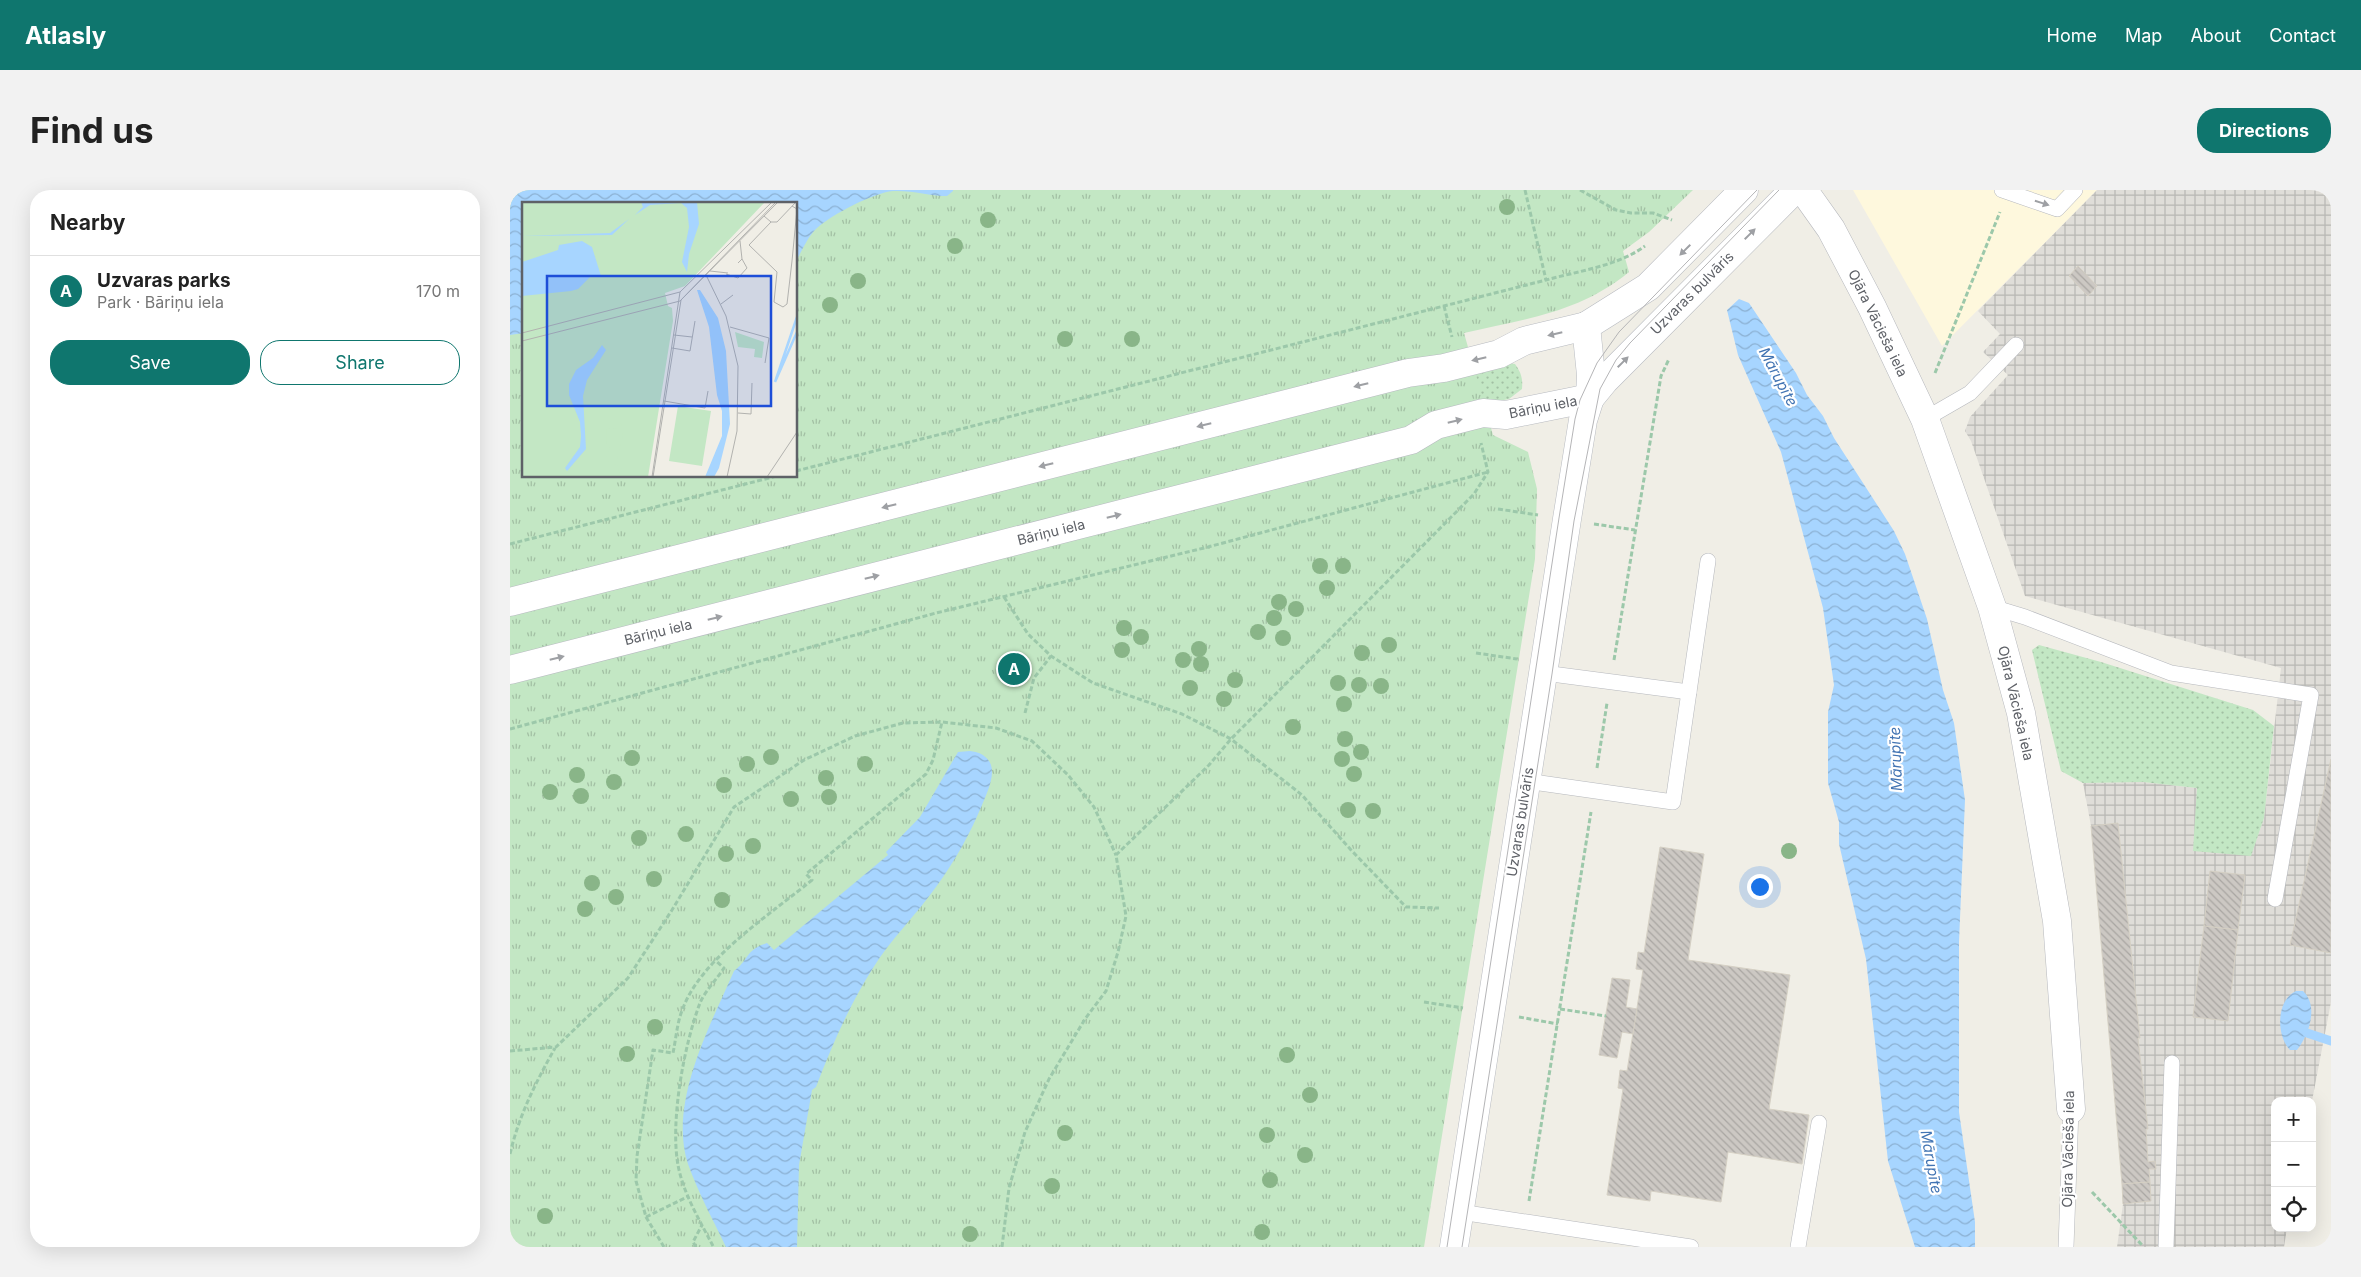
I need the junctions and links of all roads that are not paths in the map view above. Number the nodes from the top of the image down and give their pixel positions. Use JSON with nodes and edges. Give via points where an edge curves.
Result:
{"nodes":[{"id":1,"x":1744,"y":190,"type":"edge"},
{"id":2,"x":2075,"y":190,"type":"edge"},
{"id":3,"x":2005,"y":191,"type":"edge"},
{"id":4,"x":1802,"y":194,"type":"edge"},
{"id":5,"x":1586,"y":326,"type":"junction"},
{"id":6,"x":2016,"y":345,"type":"dead end"},
{"id":7,"x":1590,"y":398,"type":"junction"},
{"id":8,"x":1925,"y":419,"type":"junction"},
{"id":9,"x":1708,"y":561,"type":"dead end"},
{"id":10,"x":510,"y":602,"type":"edge"},
{"id":11,"x":1992,"y":607,"type":"junction"},
{"id":12,"x":1544,"y":668,"type":"junction"},
{"id":13,"x":510,"y":670,"type":"edge"},
{"id":14,"x":1689,"y":692,"type":"junction"},
{"id":15,"x":1526,"y":782,"type":"junction"},
{"id":16,"x":2276,"y":899,"type":"dead end"},
{"id":17,"x":2172,"y":1063,"type":"dead end"},
{"id":18,"x":2071,"y":1109,"type":"joint"},
{"id":19,"x":1819,"y":1123,"type":"dead end"},
{"id":20,"x":1460,"y":1212,"type":"junction"},
{"id":21,"x":1454,"y":1247,"type":"edge"},
{"id":22,"x":1691,"y":1247,"type":"edge"},
{"id":23,"x":1798,"y":1247,"type":"edge"},
{"id":24,"x":2066,"y":1247,"type":"edge"},
{"id":25,"x":2166,"y":1247,"type":"edge"}],
"edges":[{"from":1,"to":5,"type":"street","one_way":true,"via":[[1648,287]]},
{"from":3,"to":2,"type":"lane","one_way":true,"via":[[2057,208]]},
{"from":7,"to":4,"type":"street","name":"Uzvaras bulvāris","one_way":true,"via":[[1615,370]]},
{"from":4,"to":8,"type":"street","name":"Ojāra Vācieša iela","via":[[1831,229]]},
{"from":5,"to":7,"type":"street","name":"Uzvaras bulvāris"},
{"from":5,"to":10,"type":"street","one_way":true,"via":[[1524,341],[1499,354],[1408,373]]},
{"from":6,"to":8,"type":"lane","via":[[1970,392]]},
{"from":7,"to":12,"type":"street","name":"Uzvaras bulvāris","via":[[1583,420]]},
{"from":13,"to":7,"type":"street","name":"Bāriņu iela","one_way":true,"via":[[1411,440],[1436,425],[1484,413],[1506,415]]},
{"from":8,"to":11,"type":"street","name":"Ojāra Vācieša iela"},
{"from":9,"to":14,"type":"lane"},
{"from":11,"to":16,"type":"lane","via":[[2171,672],[2310,695]]},
{"from":11,"to":18,"type":"street","name":"Ojāra Vācieša iela","via":[[2021,713],[2057,921]]},
{"from":12,"to":14,"type":"lane"},
{"from":12,"to":15,"type":"street","name":"Uzvaras bulvāris"},
{"from":14,"to":15,"type":"lane","via":[[1673,802]]},
{"from":15,"to":20,"type":"street","name":"Uzvaras bulvāris"},
{"from":17,"to":25,"type":"lane"},
{"from":18,"to":24,"type":"lane","name":"Ojāra Vācieša iela"},
{"from":19,"to":23,"type":"lane"},
{"from":20,"to":21,"type":"street","name":"Uzvaras bulvāris"},
{"from":20,"to":22,"type":"lane"}]}
